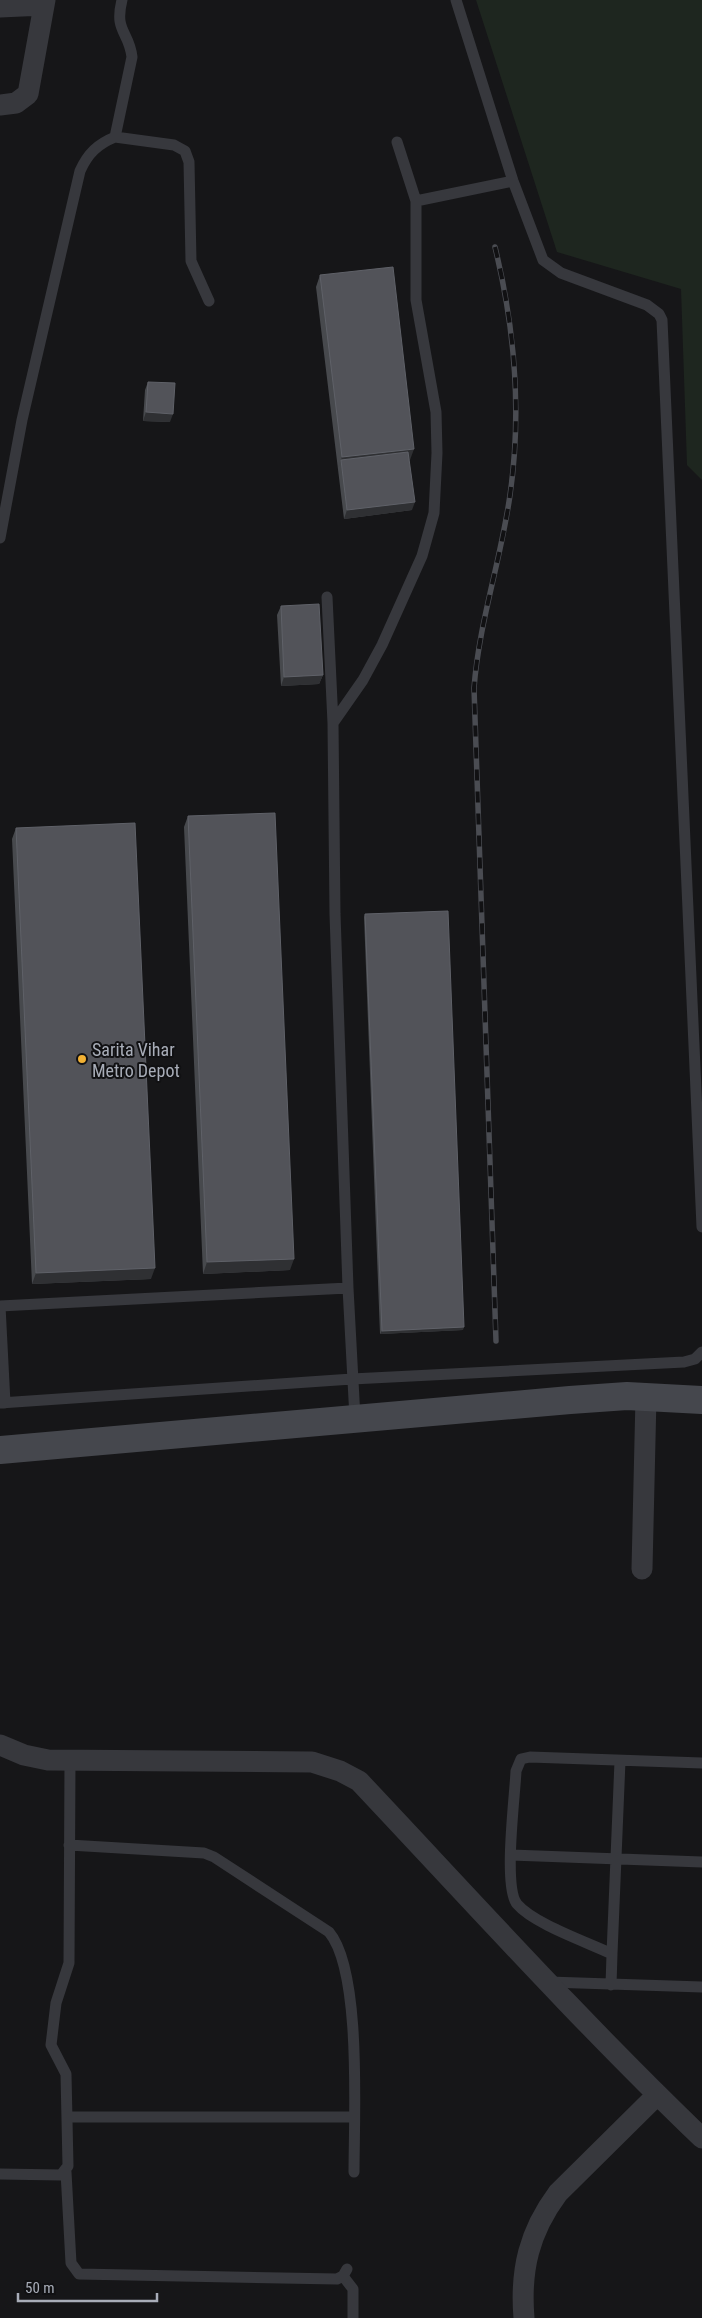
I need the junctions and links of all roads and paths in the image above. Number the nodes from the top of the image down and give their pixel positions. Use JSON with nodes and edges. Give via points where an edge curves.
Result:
{"nodes":[{"id":1,"x":122,"y":0,"type":"edge"},
{"id":2,"x":456,"y":0,"type":"edge"},
{"id":3,"x":45,"y":3,"type":"edge"},
{"id":4,"x":0,"y":7,"type":"edge"},
{"id":5,"x":0,"y":105,"type":"edge"},
{"id":6,"x":116,"y":136,"type":"junction"},
{"id":7,"x":397,"y":142,"type":"dead end"},
{"id":8,"x":513,"y":181,"type":"junction"},
{"id":9,"x":416,"y":201,"type":"junction"},
{"id":10,"x":209,"y":301,"type":"dead end"},
{"id":11,"x":0,"y":538,"type":"edge"},
{"id":12,"x":327,"y":597,"type":"dead end"},
{"id":13,"x":333,"y":723,"type":"junction"},
{"id":14,"x":702,"y":1227,"type":"edge"},
{"id":15,"x":348,"y":1288,"type":"junction"},
{"id":16,"x":0,"y":1298,"type":"edge"},
{"id":17,"x":0,"y":1306,"type":"edge"},
{"id":18,"x":702,"y":1352,"type":"edge"},
{"id":19,"x":352,"y":1379,"type":"junction"},
{"id":20,"x":646,"y":1397,"type":"junction"},
{"id":21,"x":702,"y":1400,"type":"edge"},
{"id":22,"x":2,"y":1403,"type":"edge"},
{"id":23,"x":355,"y":1418,"type":"junction"},
{"id":24,"x":0,"y":1450,"type":"edge"},
{"id":25,"x":642,"y":1569,"type":"dead end"},
{"id":26,"x":0,"y":1745,"type":"edge"},
{"id":27,"x":70,"y":1760,"type":"junction"},
{"id":28,"x":620,"y":1761,"type":"junction"},
{"id":29,"x":702,"y":1763,"type":"edge"},
{"id":30,"x":70,"y":1845,"type":"junction"},
{"id":31,"x":511,"y":1855,"type":"junction"},
{"id":32,"x":616,"y":1858,"type":"junction"},
{"id":33,"x":702,"y":1862,"type":"edge"},
{"id":34,"x":612,"y":1954,"type":"junction"},
{"id":35,"x":548,"y":1982,"type":"junction"},
{"id":36,"x":611,"y":1986,"type":"junction"},
{"id":37,"x":702,"y":1987,"type":"edge"},
{"id":38,"x":657,"y":2095,"type":"junction"},
{"id":39,"x":67,"y":2117,"type":"junction"},
{"id":40,"x":354,"y":2117,"type":"junction"},
{"id":41,"x":702,"y":2138,"type":"edge"},
{"id":42,"x":66,"y":2172,"type":"junction"},
{"id":43,"x":354,"y":2172,"type":"dead end"},
{"id":44,"x":0,"y":2174,"type":"edge"},
{"id":45,"x":353,"y":2318,"type":"edge"},
{"id":46,"x":524,"y":2318,"type":"edge"}],
"edges":[{"from":1,"to":6,"type":"lane","via":[[119,21],[132,57]]},
{"from":2,"to":8,"type":"lane"},
{"from":3,"to":4,"type":"street"},
{"from":3,"to":5,"type":"street","via":[[28,94],[16,103]]},
{"from":6,"to":10,"type":"lane","via":[[174,145],[185,151],[189,162],[191,261]]},
{"from":6,"to":11,"type":"lane","via":[[96,147],[80,171],[22,420]]},
{"from":7,"to":9,"type":"lane"},
{"from":8,"to":9,"type":"lane"},
{"from":8,"to":14,"type":"lane","via":[[543,260],[561,273],[648,305],[662,320]]},
{"from":9,"to":13,"type":"lane","via":[[416,300],[436,412],[434,513],[422,556],[382,645],[363,680]]},
{"from":12,"to":13,"type":"lane"},
{"from":13,"to":15,"type":"lane","via":[[335,914]]},
{"from":15,"to":17,"type":"lane"},
{"from":15,"to":19,"type":"lane"},
{"from":16,"to":17,"type":"lane"},
{"from":17,"to":22,"type":"lane"},
{"from":18,"to":19,"type":"lane","via":[[695,1359],[684,1362]]},
{"from":19,"to":22,"type":"lane"},
{"from":19,"to":23,"type":"lane"},
{"from":20,"to":21,"type":"street"},
{"from":20,"to":23,"type":"street"},
{"from":20,"to":25,"type":"street"},
{"from":23,"to":24,"type":"street"},
{"from":26,"to":27,"type":"street","via":[[36,1759]]},
{"from":27,"to":30,"type":"lane"},
{"from":27,"to":35,"type":"street","via":[[312,1762],[340,1771],[359,1781]]},
{"from":28,"to":29,"type":"lane"},
{"from":28,"to":31,"type":"lane","via":[[522,1759],[516,1771]]},
{"from":28,"to":32,"type":"lane"},
{"from":30,"to":39,"type":"lane","via":[[69,1963],[56,2003],[51,2045],[66,2074]]},
{"from":30,"to":40,"type":"lane","via":[[204,1853],[329,1932],[340,1949],[348,1989],[354,2058]]},
{"from":31,"to":32,"type":"lane"},
{"from":31,"to":34,"type":"lane","via":[[510,1884],[516,1903],[531,1917]]},
{"from":32,"to":33,"type":"lane"},
{"from":32,"to":34,"type":"lane"},
{"from":34,"to":36,"type":"lane"},
{"from":35,"to":36,"type":"lane"},
{"from":35,"to":38,"type":"street"},
{"from":36,"to":37,"type":"lane"},
{"from":38,"to":41,"type":"street"},
{"from":38,"to":46,"type":"street","via":[[558,2193],[548,2207],[528,2250],[521,2289]]},
{"from":39,"to":40,"type":"lane"},
{"from":39,"to":42,"type":"lane"},
{"from":40,"to":43,"type":"lane"},
{"from":42,"to":44,"type":"lane","via":[[61,2175]]},
{"from":42,"to":45,"type":"lane","via":[[71,2263],[79,2274],[337,2279],[345,2273],[353,2289]]}]}
